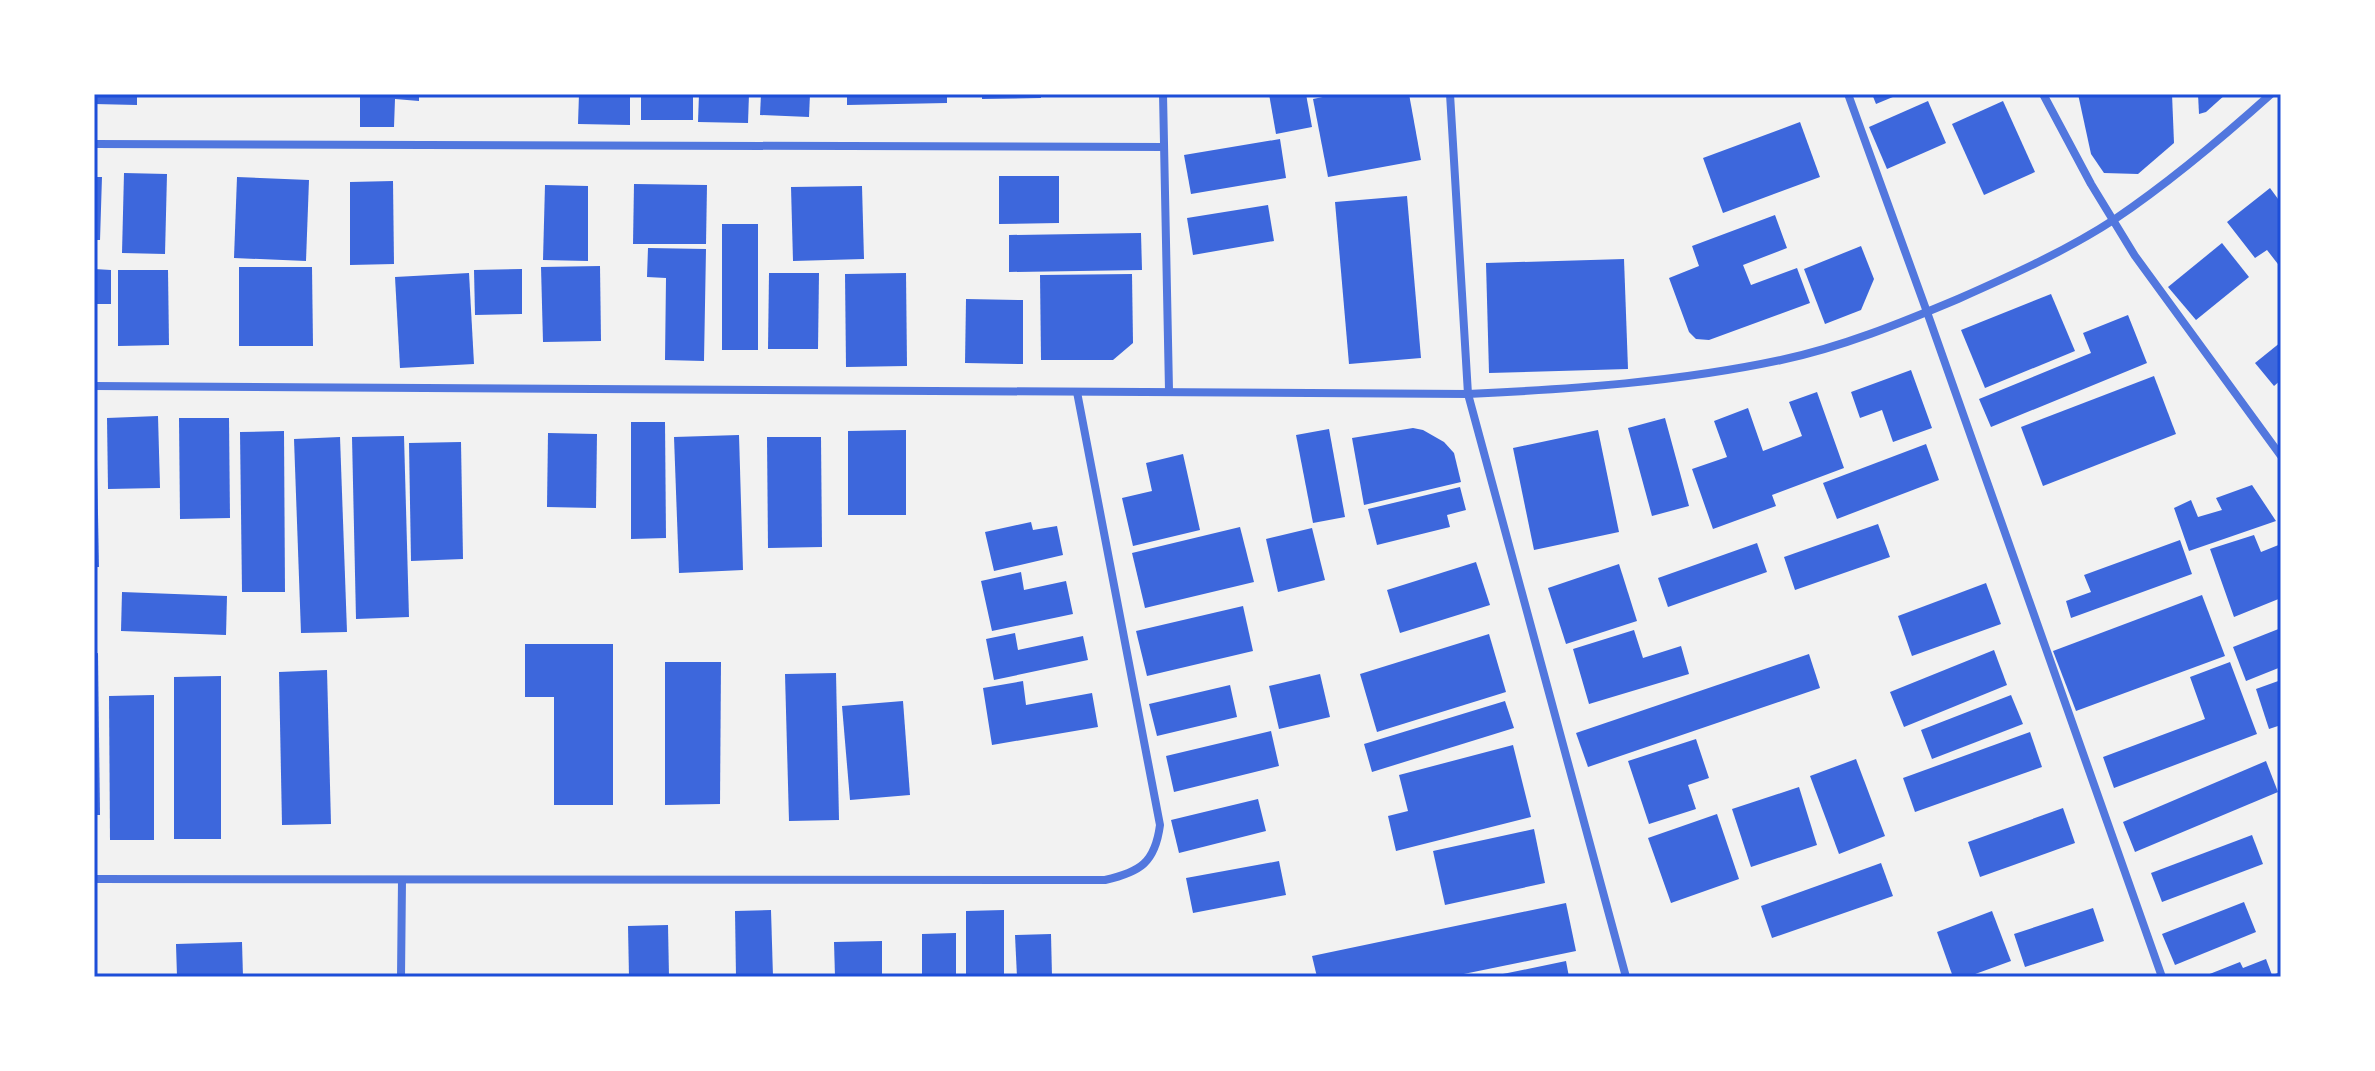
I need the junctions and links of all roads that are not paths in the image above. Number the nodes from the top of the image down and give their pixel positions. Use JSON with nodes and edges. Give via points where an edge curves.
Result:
{"nodes":[{"id":1,"x":1163,"y":94,"type":"edge"},
{"id":2,"x":1450,"y":94,"type":"edge"},
{"id":3,"x":1848,"y":94,"type":"edge"},
{"id":4,"x":2043,"y":94,"type":"edge"},
{"id":5,"x":2271,"y":94,"type":"edge"},
{"id":6,"x":94,"y":144,"type":"edge"},
{"id":7,"x":1164,"y":147,"type":"junction"},
{"id":8,"x":2113,"y":220,"type":"junction"},
{"id":9,"x":1927,"y":312,"type":"junction"},
{"id":10,"x":94,"y":386,"type":"edge"},
{"id":11,"x":1169,"y":390,"type":"junction"},
{"id":12,"x":1077,"y":392,"type":"junction"},
{"id":13,"x":1468,"y":394,"type":"junction"},
{"id":14,"x":2281,"y":456,"type":"edge"},
{"id":15,"x":94,"y":879,"type":"edge"},
{"id":16,"x":402,"y":880,"type":"junction"},
{"id":17,"x":401,"y":977,"type":"edge"},
{"id":18,"x":1626,"y":977,"type":"edge"},
{"id":19,"x":2162,"y":977,"type":"edge"}],
"edges":[{"from":1,"to":7,"type":"street"},
{"from":2,"to":13,"type":"street"},
{"from":3,"to":9,"type":"street"},
{"from":4,"to":8,"type":"street"},
{"from":5,"to":8,"type":"street"},
{"from":6,"to":7,"type":"street"},
{"from":7,"to":11,"type":"street"},
{"from":8,"to":9,"type":"street","via":[[2029,267]]},
{"from":8,"to":14,"type":"street"},
{"from":9,"to":13,"type":"street","via":[[1783,360],[1626,383]]},
{"from":9,"to":19,"type":"street"},
{"from":10,"to":12,"type":"street"},
{"from":11,"to":12,"type":"street"},
{"from":11,"to":13,"type":"street"},
{"from":12,"to":16,"type":"street","via":[[1160,825],[1158,846],[1132,873],[1105,880]]},
{"from":13,"to":18,"type":"street"},
{"from":15,"to":16,"type":"street"},
{"from":16,"to":17,"type":"street"}]}
